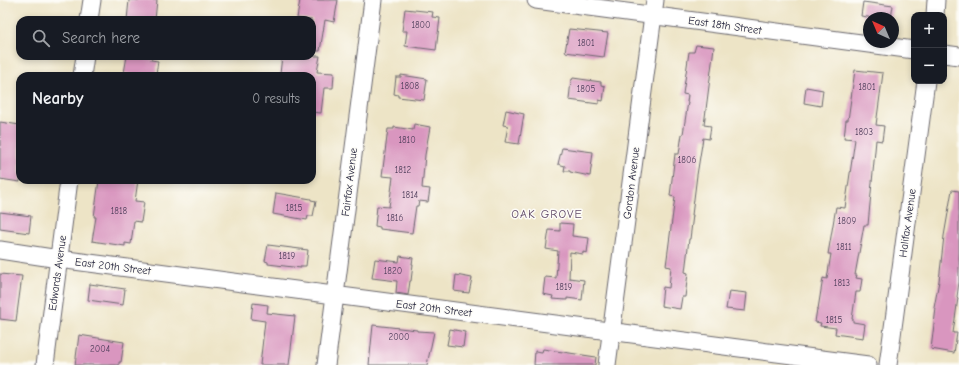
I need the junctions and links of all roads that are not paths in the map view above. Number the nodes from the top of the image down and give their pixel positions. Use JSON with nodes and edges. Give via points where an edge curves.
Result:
{"nodes":[{"id":1,"x":92,"y":0,"type":"edge"},
{"id":2,"x":373,"y":0,"type":"edge"},
{"id":3,"x":536,"y":0,"type":"edge"},
{"id":4,"x":936,"y":0,"type":"edge"},
{"id":5,"x":654,"y":8,"type":"edge"},
{"id":6,"x":935,"y":12,"type":"edge"},
{"id":7,"x":90,"y":16,"type":"edge"},
{"id":8,"x":911,"y":50,"type":"edge"},
{"id":9,"x":947,"y":54,"type":"edge"},
{"id":10,"x":959,"y":56,"type":"edge"},
{"id":11,"x":84,"y":60,"type":"edge"},
{"id":12,"x":83,"y":72,"type":"edge"},
{"id":13,"x":926,"y":84,"type":"edge"},
{"id":14,"x":68,"y":184,"type":"edge"},
{"id":15,"x":0,"y":250,"type":"edge"},
{"id":16,"x":59,"y":259,"type":"junction"},
{"id":17,"x":335,"y":296,"type":"junction"},
{"id":18,"x":611,"y":331,"type":"junction"},
{"id":19,"x":45,"y":365,"type":"edge"},
{"id":20,"x":326,"y":365,"type":"edge"},
{"id":21,"x":607,"y":365,"type":"edge"},
{"id":22,"x":868,"y":365,"type":"edge"},
{"id":23,"x":888,"y":365,"type":"edge"}],
"edges":[{"from":1,"to":7,"type":"street"},
{"from":2,"to":17,"type":"street","name":"Fairfax Avenue"},
{"from":3,"to":5,"type":"street","name":"East 18th Street"},
{"from":4,"to":6,"type":"street"},
{"from":5,"to":8,"type":"street","name":"East 18th Street"},
{"from":5,"to":18,"type":"street","name":"Gordon Avenue"},
{"from":9,"to":10,"type":"street"},
{"from":11,"to":12,"type":"street"},
{"from":13,"to":23,"type":"street","name":"Halifax Avenue"},
{"from":14,"to":16,"type":"street","name":"Edwards Avenue"},
{"from":15,"to":16,"type":"street","name":"East 20th Street"},
{"from":16,"to":17,"type":"street","name":"East 20th Street"},
{"from":16,"to":19,"type":"street","name":"Edwards Avenue"},
{"from":17,"to":18,"type":"street","name":"East 20th Street"},
{"from":17,"to":20,"type":"street","name":"Fairfax Avenue"},
{"from":18,"to":21,"type":"street","name":"Gordon Avenue"},
{"from":18,"to":22,"type":"street","name":"East 20th Street"}]}
